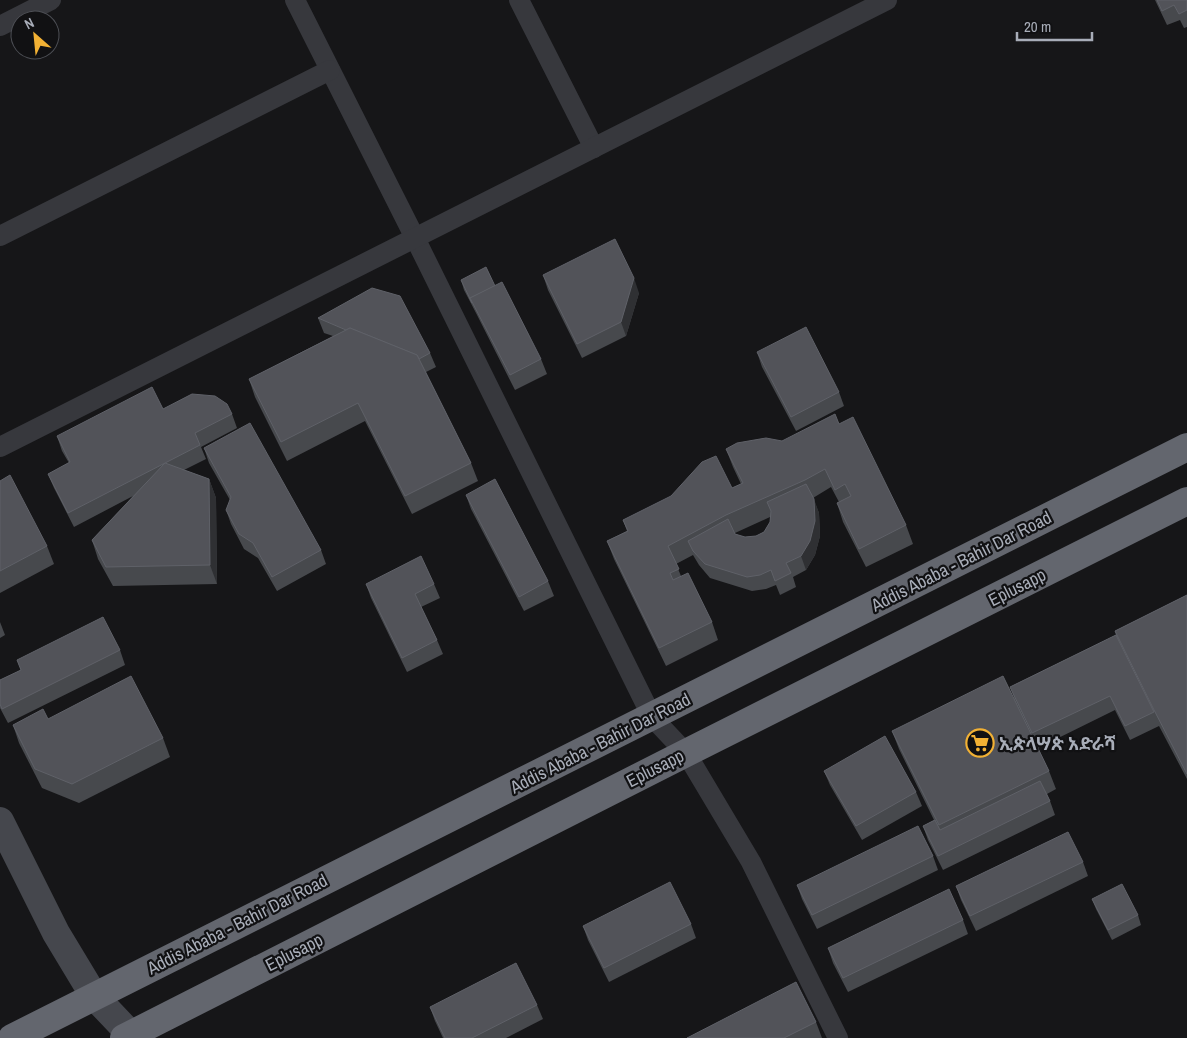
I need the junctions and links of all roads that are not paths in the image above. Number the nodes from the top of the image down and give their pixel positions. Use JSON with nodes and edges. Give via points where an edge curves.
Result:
{"nodes":[{"id":1,"x":51,"y":0,"type":"edge"},
{"id":2,"x":295,"y":0,"type":"edge"},
{"id":3,"x":519,"y":0,"type":"edge"},
{"id":4,"x":887,"y":0,"type":"edge"},
{"id":5,"x":0,"y":26,"type":"edge"},
{"id":6,"x":330,"y":70,"type":"junction"},
{"id":7,"x":594,"y":148,"type":"junction"},
{"id":8,"x":0,"y":236,"type":"edge"},
{"id":9,"x":415,"y":238,"type":"junction"},
{"id":10,"x":0,"y":447,"type":"edge"},
{"id":11,"x":1187,"y":447,"type":"edge"},
{"id":12,"x":1187,"y":501,"type":"edge"},
{"id":13,"x":652,"y":717,"type":"junction"},
{"id":14,"x":686,"y":753,"type":"junction"},
{"id":15,"x":0,"y":821,"type":"edge"},
{"id":16,"x":94,"y":996,"type":"junction"},
{"id":17,"x":130,"y":1037,"type":"edge"},
{"id":18,"x":12,"y":1038,"type":"edge"},
{"id":19,"x":838,"y":1038,"type":"edge"}],
"edges":[{"from":1,"to":5,"type":"street"},
{"from":2,"to":6,"type":"street"},
{"from":3,"to":7,"type":"street"},
{"from":4,"to":7,"type":"street"},
{"from":6,"to":8,"type":"street"},
{"from":6,"to":9,"type":"street"},
{"from":7,"to":9,"type":"street"},
{"from":9,"to":10,"type":"street"},
{"from":9,"to":13,"type":"street"},
{"from":11,"to":13,"type":"highway","name":"Addis Ababa - Bahir Dar Road"},
{"from":12,"to":14,"type":"highway","name":"Eplusapp"},
{"from":13,"to":14,"type":"street"},
{"from":13,"to":16,"type":"highway","name":"Addis Ababa - Bahir Dar Road"},
{"from":14,"to":17,"type":"highway","name":"Eplusapp"},
{"from":14,"to":19,"type":"street","via":[[751,862]]},
{"from":15,"to":16,"type":"street","via":[[56,933]]},
{"from":16,"to":17,"type":"street"},
{"from":16,"to":18,"type":"highway","name":"Addis Ababa - Bahir Dar Road"}]}
